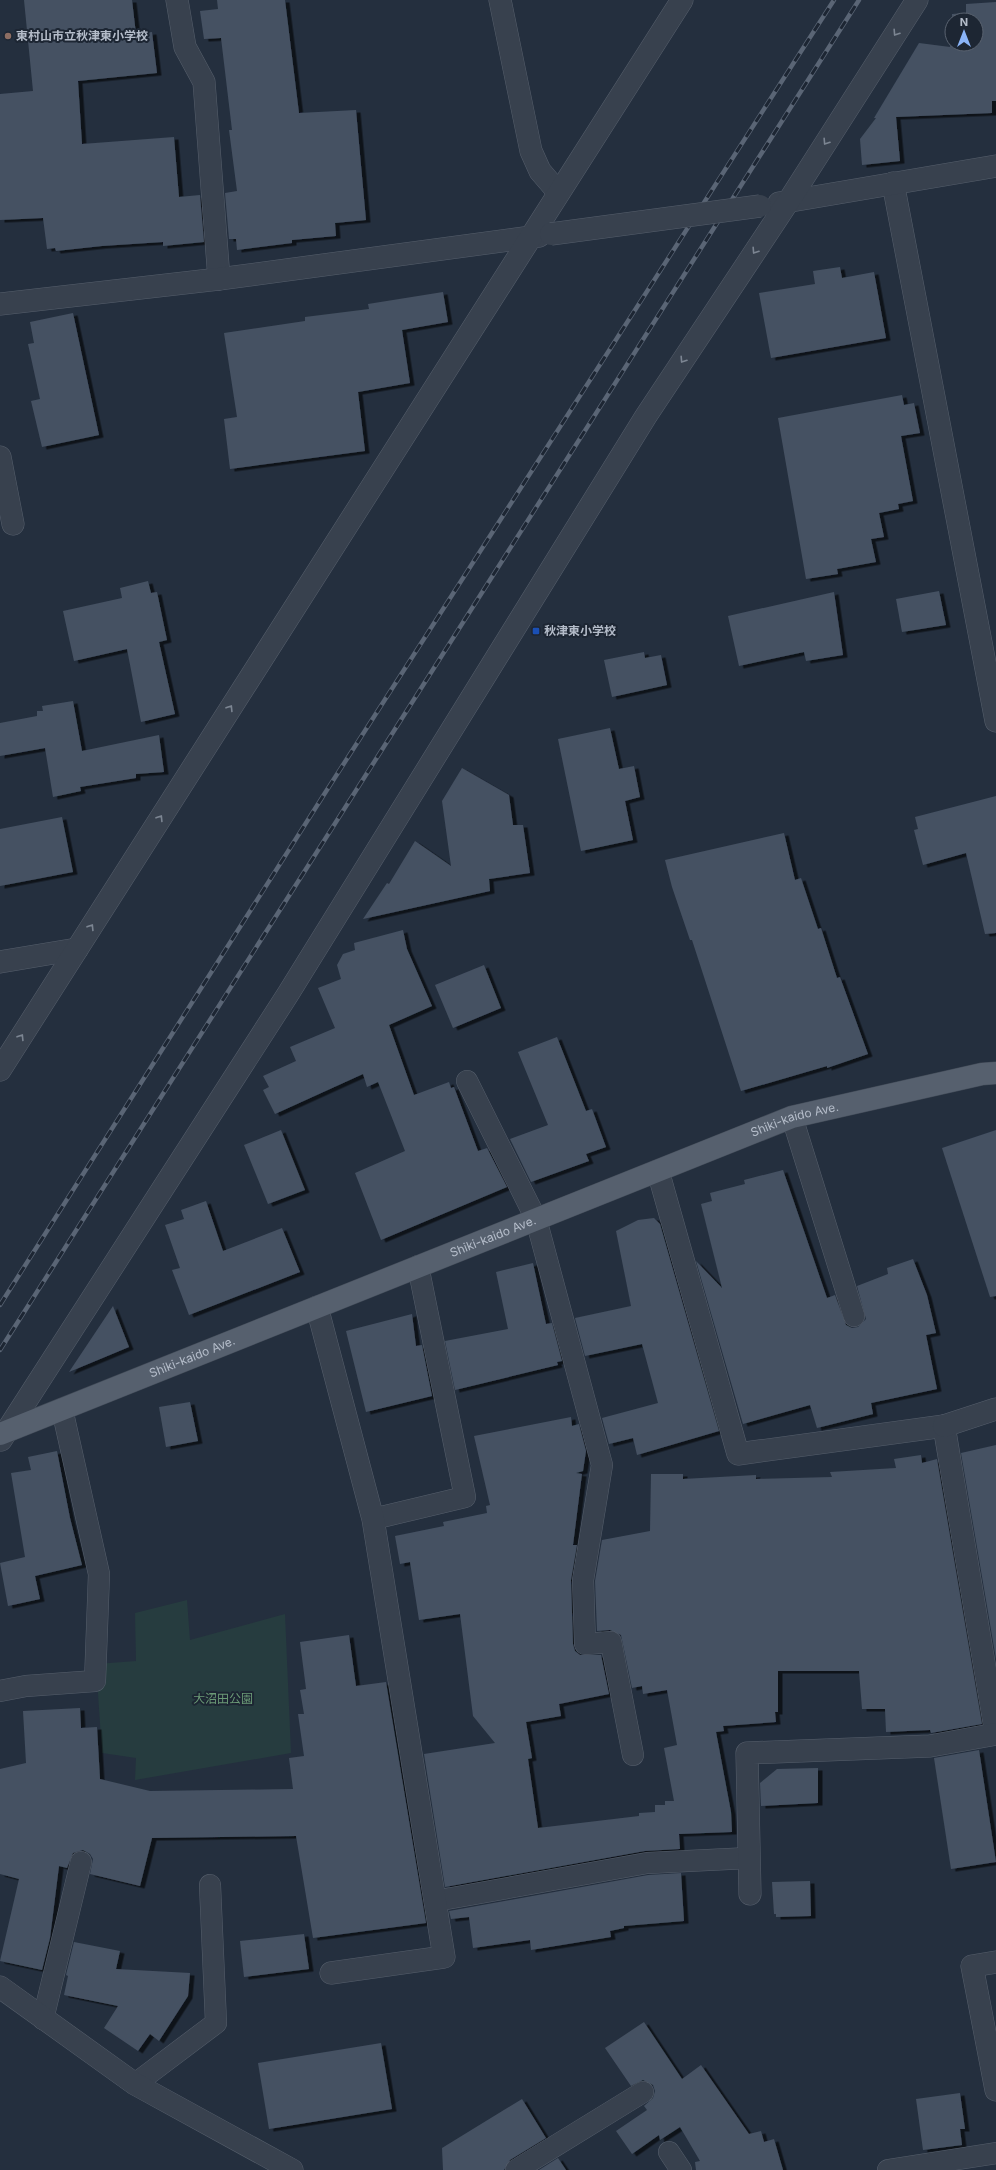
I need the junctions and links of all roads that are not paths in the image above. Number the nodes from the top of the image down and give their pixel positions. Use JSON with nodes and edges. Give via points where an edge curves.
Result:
{"nodes":[{"id":1,"x":177,"y":0,"type":"edge"},
{"id":2,"x":500,"y":0,"type":"edge"},
{"id":3,"x":682,"y":0,"type":"edge"},
{"id":4,"x":917,"y":0,"type":"edge"},
{"id":5,"x":996,"y":166,"type":"edge"},
{"id":6,"x":894,"y":183,"type":"junction"},
{"id":7,"x":558,"y":192,"type":"junction"},
{"id":8,"x":788,"y":202,"type":"junction"},
{"id":9,"x":529,"y":237,"type":"junction"},
{"id":10,"x":219,"y":279,"type":"junction"},
{"id":11,"x":0,"y":304,"type":"edge"},
{"id":12,"x":0,"y":457,"type":"edge"},
{"id":13,"x":13,"y":524,"type":"dead end"},
{"id":14,"x":996,"y":721,"type":"edge"},
{"id":15,"x":77,"y":949,"type":"junction"},
{"id":16,"x":0,"y":962,"type":"edge"},
{"id":17,"x":0,"y":1070,"type":"edge"},
{"id":18,"x":996,"y":1073,"type":"edge"},
{"id":19,"x":467,"y":1081,"type":"dead end"},
{"id":20,"x":792,"y":1117,"type":"junction"},
{"id":21,"x":658,"y":1171,"type":"junction"},
{"id":22,"x":536,"y":1219,"type":"junction"},
{"id":23,"x":418,"y":1266,"type":"junction"},
{"id":24,"x":317,"y":1307,"type":"junction"},
{"id":25,"x":854,"y":1316,"type":"dead end"},
{"id":26,"x":62,"y":1409,"type":"junction"},
{"id":27,"x":996,"y":1409,"type":"edge"},
{"id":28,"x":944,"y":1426,"type":"junction"},
{"id":29,"x":2,"y":1435,"type":"edge"},
{"id":30,"x":373,"y":1519,"type":"junction"},
{"id":31,"x":0,"y":1691,"type":"edge"},
{"id":32,"x":996,"y":1734,"type":"edge"},
{"id":33,"x":633,"y":1755,"type":"dead end"},
{"id":34,"x":749,"y":1858,"type":"junction"},
{"id":35,"x":81,"y":1862,"type":"dead end"},
{"id":36,"x":210,"y":1884,"type":"dead end"},
{"id":37,"x":750,"y":1894,"type":"dead end"},
{"id":38,"x":435,"y":1901,"type":"junction"},
{"id":39,"x":996,"y":1962,"type":"edge"},
{"id":40,"x":331,"y":1973,"type":"dead end"},
{"id":41,"x":0,"y":1987,"type":"edge"},
{"id":42,"x":43,"y":2019,"type":"junction"},
{"id":43,"x":134,"y":2084,"type":"junction"},
{"id":44,"x":996,"y":2088,"type":"edge"},
{"id":45,"x":643,"y":2092,"type":"dead end"},
{"id":46,"x":669,"y":2152,"type":"dead end"},
{"id":47,"x":996,"y":2153,"type":"edge"},
{"id":48,"x":292,"y":2170,"type":"edge"},
{"id":49,"x":516,"y":2170,"type":"edge"},
{"id":50,"x":681,"y":2170,"type":"edge"},
{"id":51,"x":888,"y":2170,"type":"edge"}],
"edges":[{"from":1,"to":10,"type":"street","via":[[185,47],[204,82]]},
{"from":2,"to":7,"type":"street","via":[[531,151],[540,171]]},
{"from":3,"to":7,"type":"street"},
{"from":4,"to":8,"type":"street","one_way":true},
{"from":5,"to":6,"type":"street"},
{"from":6,"to":8,"type":"street"},
{"from":6,"to":14,"type":"street"},
{"from":7,"to":9,"type":"street"},
{"from":8,"to":9,"type":"street","bridge":true},
{"from":8,"to":29,"type":"street","one_way":true,"via":[[646,416],[288,994]]},
{"from":9,"to":10,"type":"street"},
{"from":15,"to":9,"type":"street","one_way":true},
{"from":10,"to":11,"type":"street"},
{"from":12,"to":13,"type":"street"},
{"from":15,"to":16,"type":"street"},
{"from":17,"to":15,"type":"street","one_way":true},
{"from":18,"to":20,"type":"main road","name":"Shiki-kaido Ave."},
{"from":19,"to":22,"type":"lane"},
{"from":20,"to":21,"type":"main road","name":"Shiki-kaido Ave."},
{"from":20,"to":25,"type":"lane"},
{"from":21,"to":22,"type":"main road","name":"Shiki-kaido Ave."},
{"from":21,"to":28,"type":"street","via":[[738,1454]]},
{"from":22,"to":23,"type":"main road","name":"Shiki-kaido Ave."},
{"from":22,"to":33,"type":"lane","via":[[602,1465],[583,1580],[585,1644],[611,1642]]},
{"from":23,"to":24,"type":"main road","name":"Shiki-kaido Ave."},
{"from":23,"to":30,"type":"lane","via":[[465,1497]]},
{"from":24,"to":26,"type":"main road","name":"Shiki-kaido Ave."},
{"from":24,"to":30,"type":"street"},
{"from":26,"to":29,"type":"main road","name":"Shiki-kaido Ave."},
{"from":26,"to":31,"type":"lane","via":[[99,1574],[95,1681],[26,1686]]},
{"from":27,"to":28,"type":"street"},
{"from":28,"to":32,"type":"street"},
{"from":30,"to":38,"type":"street"},
{"from":32,"to":34,"type":"street","via":[[930,1746],[747,1753]]},
{"from":34,"to":37,"type":"street"},
{"from":34,"to":38,"type":"lane","via":[[647,1863]]},
{"from":35,"to":42,"type":"lane"},
{"from":36,"to":43,"type":"lane","via":[[216,2023]]},
{"from":38,"to":40,"type":"street","via":[[444,1956]]},
{"from":39,"to":44,"type":"street","via":[[972,1966]]},
{"from":41,"to":42,"type":"street"},
{"from":42,"to":43,"type":"street"},
{"from":43,"to":48,"type":"street"},
{"from":45,"to":49,"type":"lane"},
{"from":46,"to":50,"type":"lane"},
{"from":47,"to":51,"type":"lane"}]}
